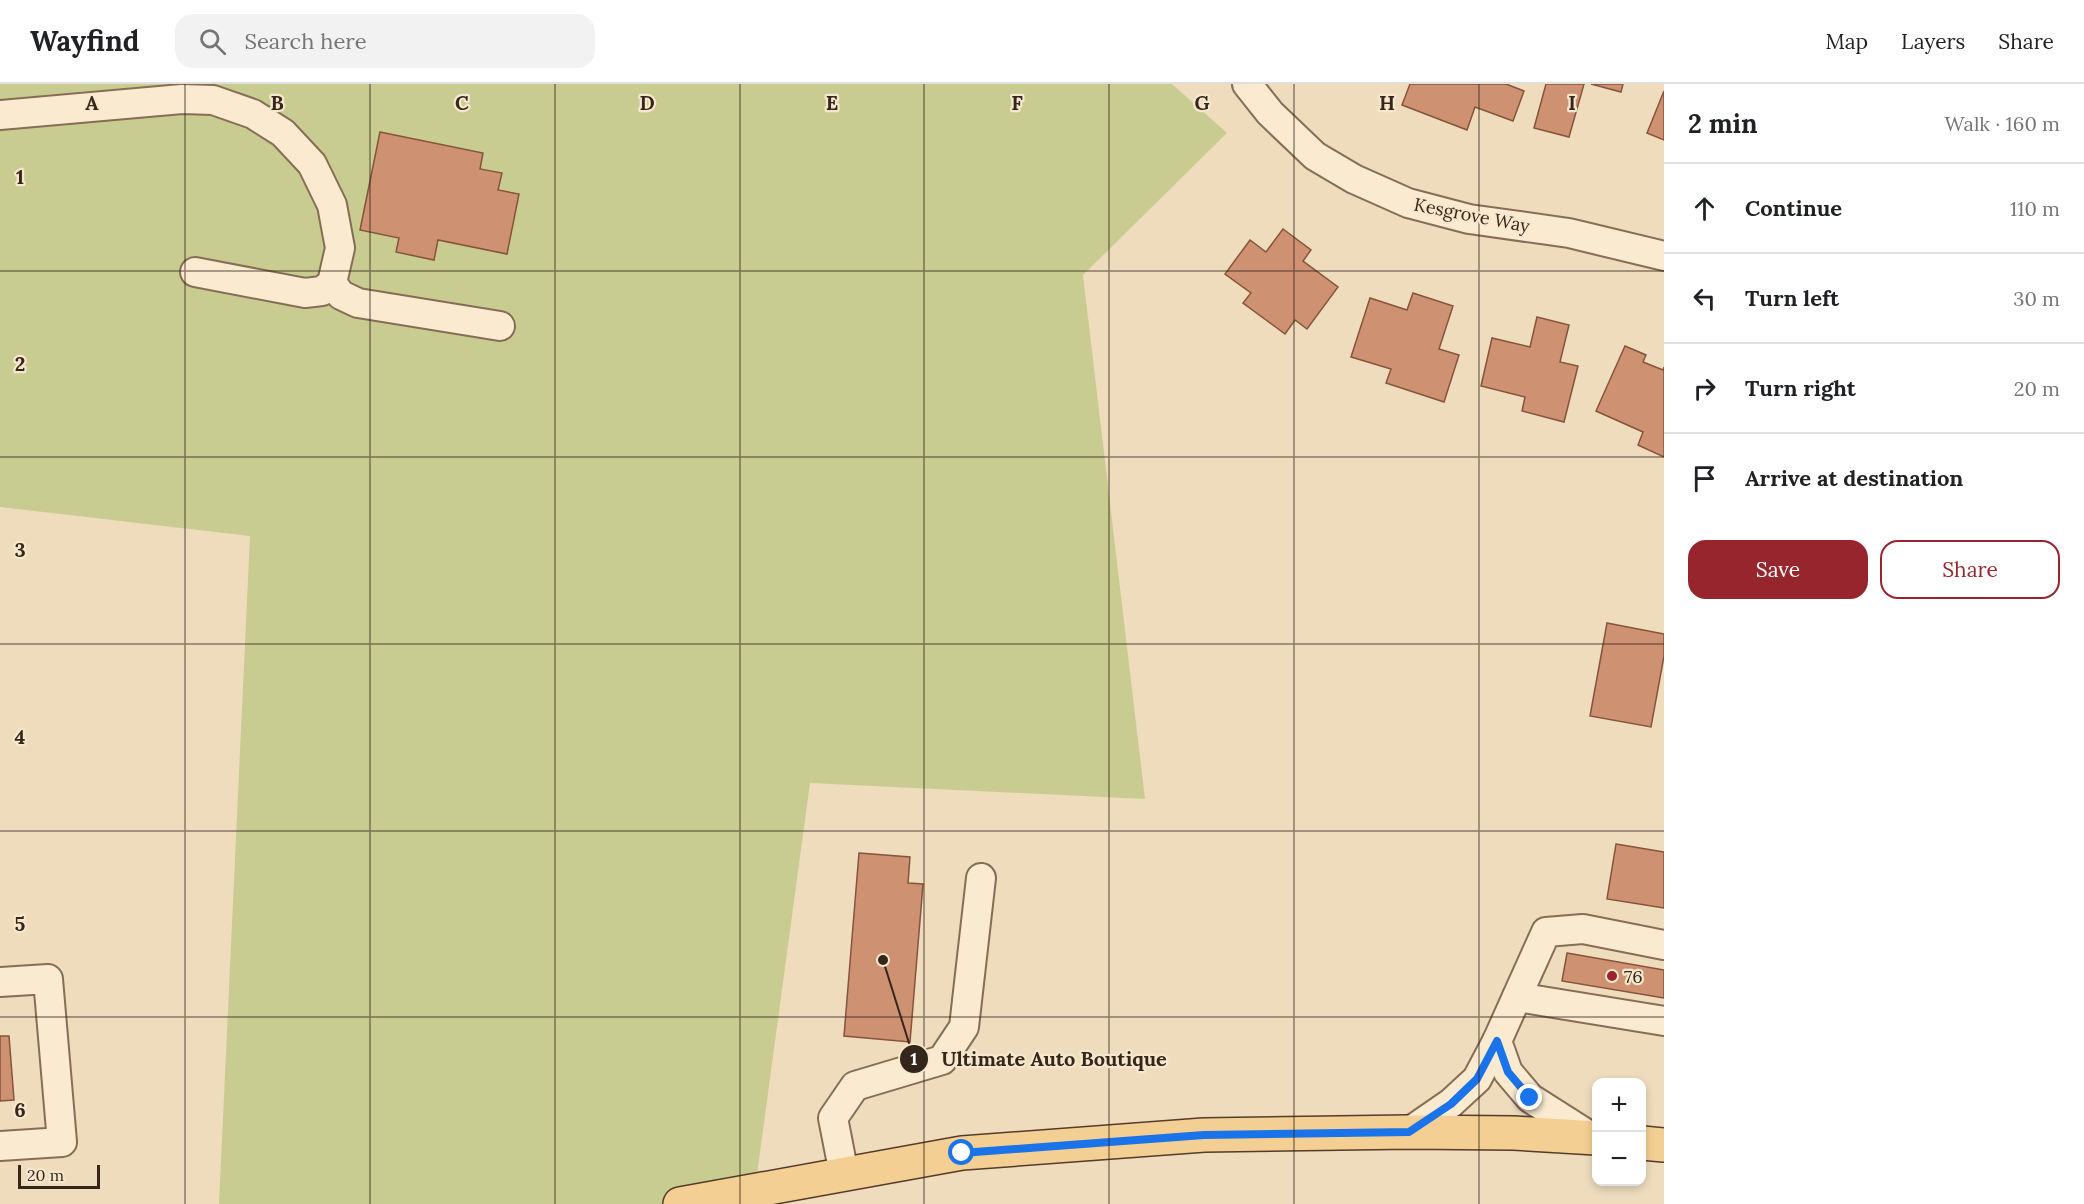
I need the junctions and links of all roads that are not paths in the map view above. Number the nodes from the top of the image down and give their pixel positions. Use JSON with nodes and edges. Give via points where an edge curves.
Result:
{"nodes":[{"id":1,"x":1247,"y":84,"type":"edge"},
{"id":2,"x":0,"y":115,"type":"edge"},
{"id":3,"x":1664,"y":256,"type":"edge"},
{"id":4,"x":195,"y":272,"type":"dead end"},
{"id":5,"x":332,"y":283,"type":"junction"},
{"id":6,"x":500,"y":326,"type":"dead end"},
{"id":7,"x":981,"y":878,"type":"dead end"},
{"id":8,"x":1664,"y":945,"type":"edge"},
{"id":9,"x":0,"y":982,"type":"edge"},
{"id":10,"x":1517,"y":997,"type":"junction"},
{"id":11,"x":1664,"y":1021,"type":"edge"},
{"id":12,"x":1497,"y":1041,"type":"junction"},
{"id":13,"x":1409,"y":1132,"type":"junction"},
{"id":14,"x":1592,"y":1136,"type":"edge"},
{"id":15,"x":1592,"y":1138,"type":"edge"},
{"id":16,"x":1646,"y":1143,"type":"edge"},
{"id":17,"x":1664,"y":1145,"type":"edge"},
{"id":18,"x":0,"y":1146,"type":"edge"},
{"id":19,"x":844,"y":1174,"type":"junction"},
{"id":20,"x":680,"y":1204,"type":"edge"}],
"edges":[{"from":1,"to":3,"type":"street","name":"Kesgrove Way","via":[[1315,156],[1408,203],[1469,219],[1569,233]]},
{"from":2,"to":5,"type":"street","via":[[182,99],[213,100],[253,114],[283,133],[312,164],[332,205],[340,248]]},
{"from":4,"to":5,"type":"street","via":[[305,293],[322,291]]},
{"from":5,"to":6,"type":"street","via":[[341,295],[358,303]]},
{"from":7,"to":19,"type":"street","via":[[964,1027],[942,1060],[855,1086],[833,1118]]},
{"from":8,"to":10,"type":"street","via":[[1583,929],[1546,932]]},
{"from":9,"to":18,"type":"street","via":[[48,979],[62,1142]]},
{"from":10,"to":11,"type":"street"},
{"from":10,"to":12,"type":"street"},
{"from":12,"to":13,"type":"street","via":[[1477,1079],[1451,1104]]},
{"from":12,"to":14,"type":"street","via":[[1508,1072],[1530,1098]]},
{"from":13,"to":15,"type":"main road"},
{"from":13,"to":19,"type":"main road","via":[[1181,1137],[962,1153]]},
{"from":16,"to":17,"type":"main road"},
{"from":19,"to":20,"type":"main road"}]}
